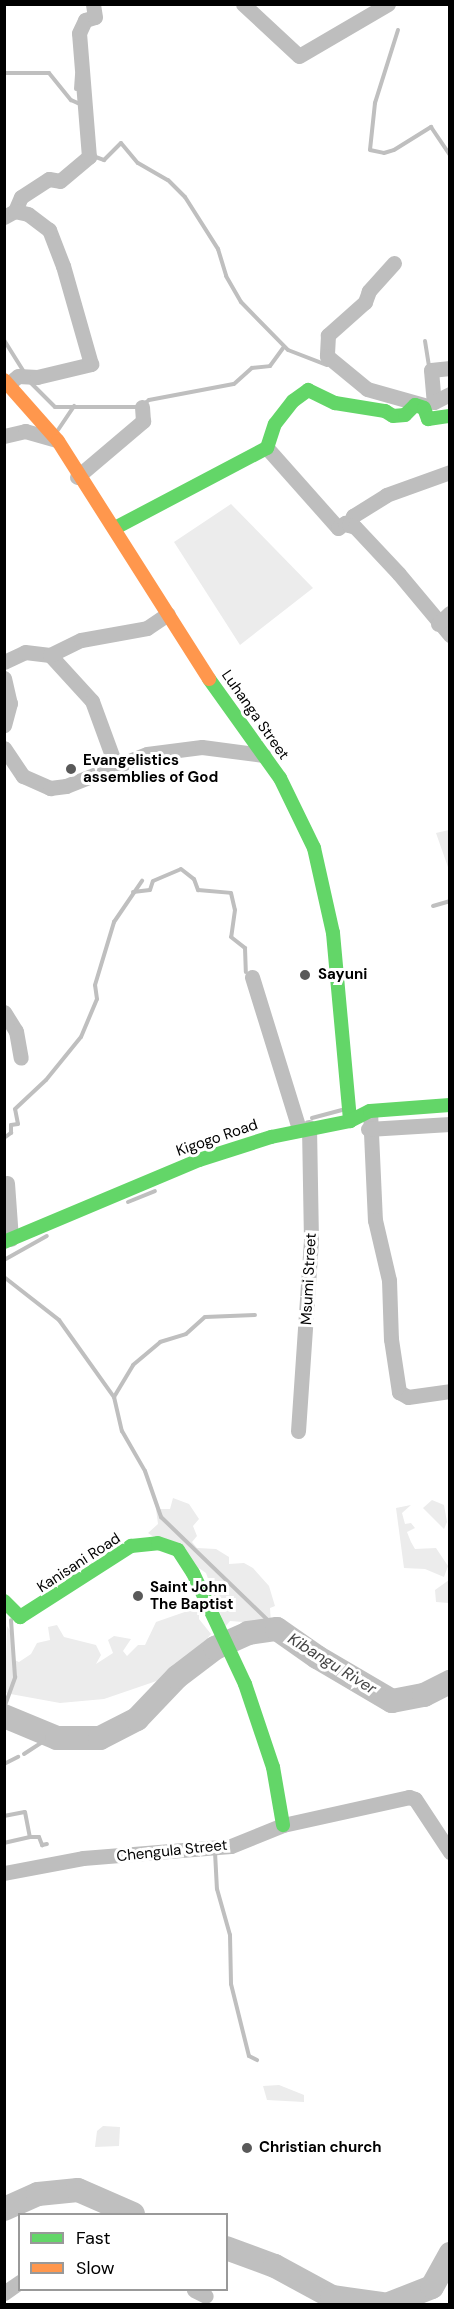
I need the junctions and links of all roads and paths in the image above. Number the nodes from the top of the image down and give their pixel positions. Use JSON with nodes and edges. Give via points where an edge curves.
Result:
{"nodes":[{"id":1,"x":93,"y":4,"type":"edge"},
{"id":2,"x":243,"y":4,"type":"edge"},
{"id":3,"x":388,"y":4,"type":"edge"},
{"id":4,"x":10,"y":214,"type":"edge"},
{"id":5,"x":394,"y":263,"type":"dead end"},
{"id":6,"x":450,"y":368,"type":"edge"},
{"id":7,"x":6,"y":383,"type":"edge"},
{"id":8,"x":450,"y":394,"type":"edge"},
{"id":9,"x":142,"y":407,"type":"dead end"},
{"id":10,"x":450,"y":416,"type":"edge"},
{"id":11,"x":428,"y":418,"type":"junction"},
{"id":12,"x":4,"y":436,"type":"edge"},
{"id":13,"x":58,"y":441,"type":"junction"},
{"id":14,"x":267,"y":448,"type":"junction"},
{"id":15,"x":450,"y":472,"type":"edge"},
{"id":16,"x":77,"y":477,"type":"junction"},
{"id":17,"x":349,"y":525,"type":"junction"},
{"id":18,"x":115,"y":528,"type":"junction"},
{"id":19,"x":450,"y":613,"type":"edge"},
{"id":20,"x":168,"y":614,"type":"junction"},
{"id":21,"x":444,"y":630,"type":"edge"},
{"id":22,"x":50,"y":656,"type":"junction"},
{"id":23,"x":4,"y":662,"type":"edge"},
{"id":24,"x":4,"y":678,"type":"edge"},
{"id":25,"x":4,"y":725,"type":"edge"},
{"id":26,"x":4,"y":748,"type":"edge"},
{"id":27,"x":263,"y":755,"type":"junction"},
{"id":28,"x":116,"y":764,"type":"junction"},
{"id":29,"x":252,"y":976,"type":"dead end"},
{"id":30,"x":4,"y":1012,"type":"edge"},
{"id":31,"x":21,"y":1058,"type":"dead end"},
{"id":32,"x":450,"y":1105,"type":"edge"},
{"id":33,"x":370,"y":1111,"type":"junction"},
{"id":34,"x":350,"y":1121,"type":"junction"},
{"id":35,"x":450,"y":1124,"type":"edge"},
{"id":36,"x":304,"y":1128,"type":"junction"},
{"id":37,"x":368,"y":1129,"type":"junction"},
{"id":38,"x":7,"y":1183,"type":"dead end"},
{"id":39,"x":8,"y":1240,"type":"edge"},
{"id":40,"x":450,"y":1391,"type":"edge"},
{"id":41,"x":298,"y":1431,"type":"dead end"},
{"id":42,"x":4,"y":1601,"type":"edge"},
{"id":43,"x":283,"y":1824,"type":"junction"},
{"id":44,"x":450,"y":1852,"type":"edge"},
{"id":45,"x":4,"y":1873,"type":"edge"},
{"id":46,"x":18,"y":2283,"type":"edge"},
{"id":47,"x":4,"y":2293,"type":"edge"}],
"edges":[{"from":1,"to":4,"type":"street","via":[[95,17],[86,20],[79,33],[89,157],[60,181],[49,179],[21,198]]},
{"from":2,"to":3,"type":"street","via":[[298,56]]},
{"from":4,"to":7,"type":"street","via":[[28,214],[49,230],[91,364],[37,377],[18,376]]},
{"from":5,"to":11,"type":"street","via":[[369,291],[365,302],[328,335],[327,356],[367,389],[425,405]]},
{"from":6,"to":8,"type":"street","via":[[431,370],[434,402]]},
{"from":7,"to":13,"type":"street","name":"Luhanga Street"},
{"from":9,"to":16,"type":"street","via":[[143,421]]},
{"from":10,"to":11,"type":"street"},
{"from":11,"to":14,"type":"street","via":[[422,406],[408,408],[405,416],[393,416],[335,403],[308,390],[293,401],[275,424]]},
{"from":12,"to":13,"type":"street","via":[[25,431]]},
{"from":13,"to":16,"type":"street","name":"Luhanga Street"},
{"from":14,"to":17,"type":"street","via":[[338,528]]},
{"from":14,"to":18,"type":"street"},
{"from":15,"to":17,"type":"street","via":[[387,495],[353,516]]},
{"from":16,"to":18,"type":"street","name":"Luhanga Street"},
{"from":17,"to":21,"type":"street","via":[[399,574]]},
{"from":18,"to":20,"type":"street","name":"Luhanga Street"},
{"from":19,"to":21,"type":"street"},
{"from":20,"to":22,"type":"street","via":[[155,625],[81,640]]},
{"from":20,"to":27,"type":"street","name":"Luhanga Street","via":[[235,720]]},
{"from":22,"to":23,"type":"street","via":[[26,652]]},
{"from":22,"to":28,"type":"street","via":[[92,701]]},
{"from":24,"to":25,"type":"street","via":[[10,703]]},
{"from":26,"to":28,"type":"street","via":[[23,776],[50,788],[66,786]]},
{"from":27,"to":28,"type":"street","via":[[202,747],[147,754]]},
{"from":27,"to":34,"type":"street","name":"Luhanga Street","via":[[298,811],[314,848],[333,933]]},
{"from":29,"to":36,"type":"street","name":"Msumi Street"},
{"from":30,"to":31,"type":"street","via":[[16,1031]]},
{"from":32,"to":33,"type":"street","name":"Kigogo Road"},
{"from":33,"to":34,"type":"street","name":"Kigogo Road"},
{"from":33,"to":37,"type":"street"},
{"from":34,"to":36,"type":"street","name":"Kigogo Road"},
{"from":35,"to":37,"type":"street"},
{"from":36,"to":39,"type":"street","name":"Kigogo Road","via":[[199,1160]]},
{"from":36,"to":41,"type":"street","name":"Msumi Street","via":[[311,1241]]},
{"from":37,"to":40,"type":"street","via":[[376,1232],[388,1271],[391,1339],[399,1392],[408,1397]]},
{"from":38,"to":39,"type":"street"},
{"from":42,"to":43,"type":"street","name":"Kanisani Road","via":[[20,1617],[131,1546],[171,1546],[186,1559],[232,1655],[273,1767]]},
{"from":43,"to":44,"type":"street","name":"Chengula Street","via":[[412,1797]]},
{"from":43,"to":45,"type":"street","name":"Chengula Street","via":[[231,1846],[76,1859]]},
{"from":46,"to":47,"type":"street"}]}
